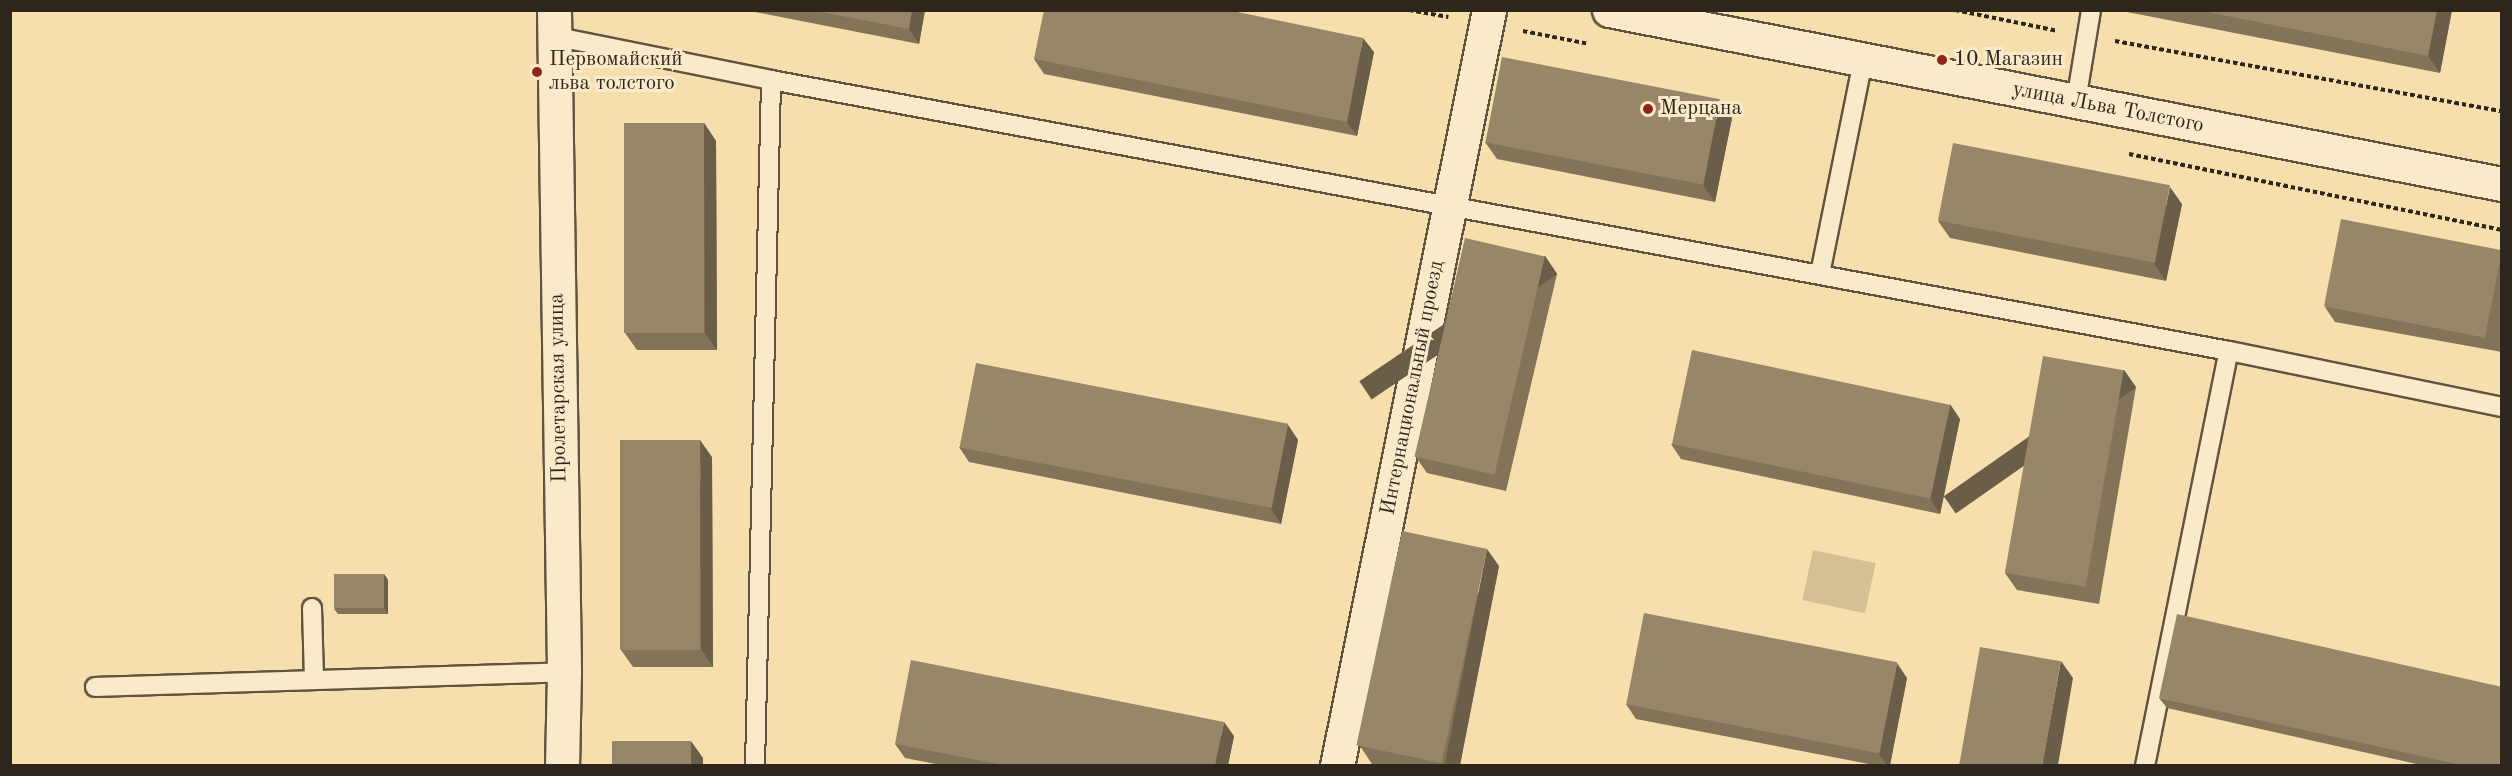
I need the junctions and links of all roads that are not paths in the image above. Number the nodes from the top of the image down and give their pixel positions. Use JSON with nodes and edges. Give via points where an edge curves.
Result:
{"nodes":[{"id":1,"x":1489,"y":10,"type":"edge"},
{"id":2,"x":1610,"y":10,"type":"edge"},
{"id":3,"x":2091,"y":10,"type":"edge"},
{"id":4,"x":1674,"y":17,"type":"edge"},
{"id":5,"x":553,"y":23,"type":"edge"},
{"id":6,"x":1863,"y":60,"type":"junction"},
{"id":7,"x":771,"y":80,"type":"junction"},
{"id":8,"x":2076,"y":102,"type":"junction"},
{"id":9,"x":2502,"y":184,"type":"edge"},
{"id":10,"x":1450,"y":205,"type":"junction"},
{"id":11,"x":1820,"y":274,"type":"junction"},
{"id":12,"x":2229,"y":351,"type":"junction"},
{"id":13,"x":2502,"y":407,"type":"edge"},
{"id":14,"x":312,"y":608,"type":"dead end"},
{"id":15,"x":564,"y":672,"type":"junction"},
{"id":16,"x":314,"y":680,"type":"junction"},
{"id":17,"x":95,"y":687,"type":"dead end"},
{"id":18,"x":562,"y":765,"type":"edge"},
{"id":19,"x":755,"y":765,"type":"edge"},
{"id":20,"x":1337,"y":765,"type":"edge"},
{"id":21,"x":2145,"y":765,"type":"edge"}],
"edges":[{"from":1,"to":10,"type":"street","name":"Интернациональный проезд"},
{"from":2,"to":4,"type":"street","name":"улица Льва Толстого"},
{"from":3,"to":8,"type":"lane"},
{"from":4,"to":6,"type":"street","name":"улица Льва Толстого"},
{"from":5,"to":7,"type":"lane"},
{"from":5,"to":15,"type":"street","name":"Пролетарская улица"},
{"from":6,"to":8,"type":"street","name":"улица Льва Толстого"},
{"from":6,"to":11,"type":"lane"},
{"from":7,"to":10,"type":"lane"},
{"from":7,"to":19,"type":"lane"},
{"from":8,"to":9,"type":"street","name":"улица Льва Толстого"},
{"from":10,"to":11,"type":"lane"},
{"from":10,"to":20,"type":"street","name":"Интернациональный проезд"},
{"from":11,"to":12,"type":"lane"},
{"from":12,"to":13,"type":"lane"},
{"from":12,"to":21,"type":"lane"},
{"from":14,"to":16,"type":"lane"},
{"from":15,"to":16,"type":"lane"},
{"from":15,"to":18,"type":"street","name":"Пролетарская улица"},
{"from":16,"to":17,"type":"lane"}]}
